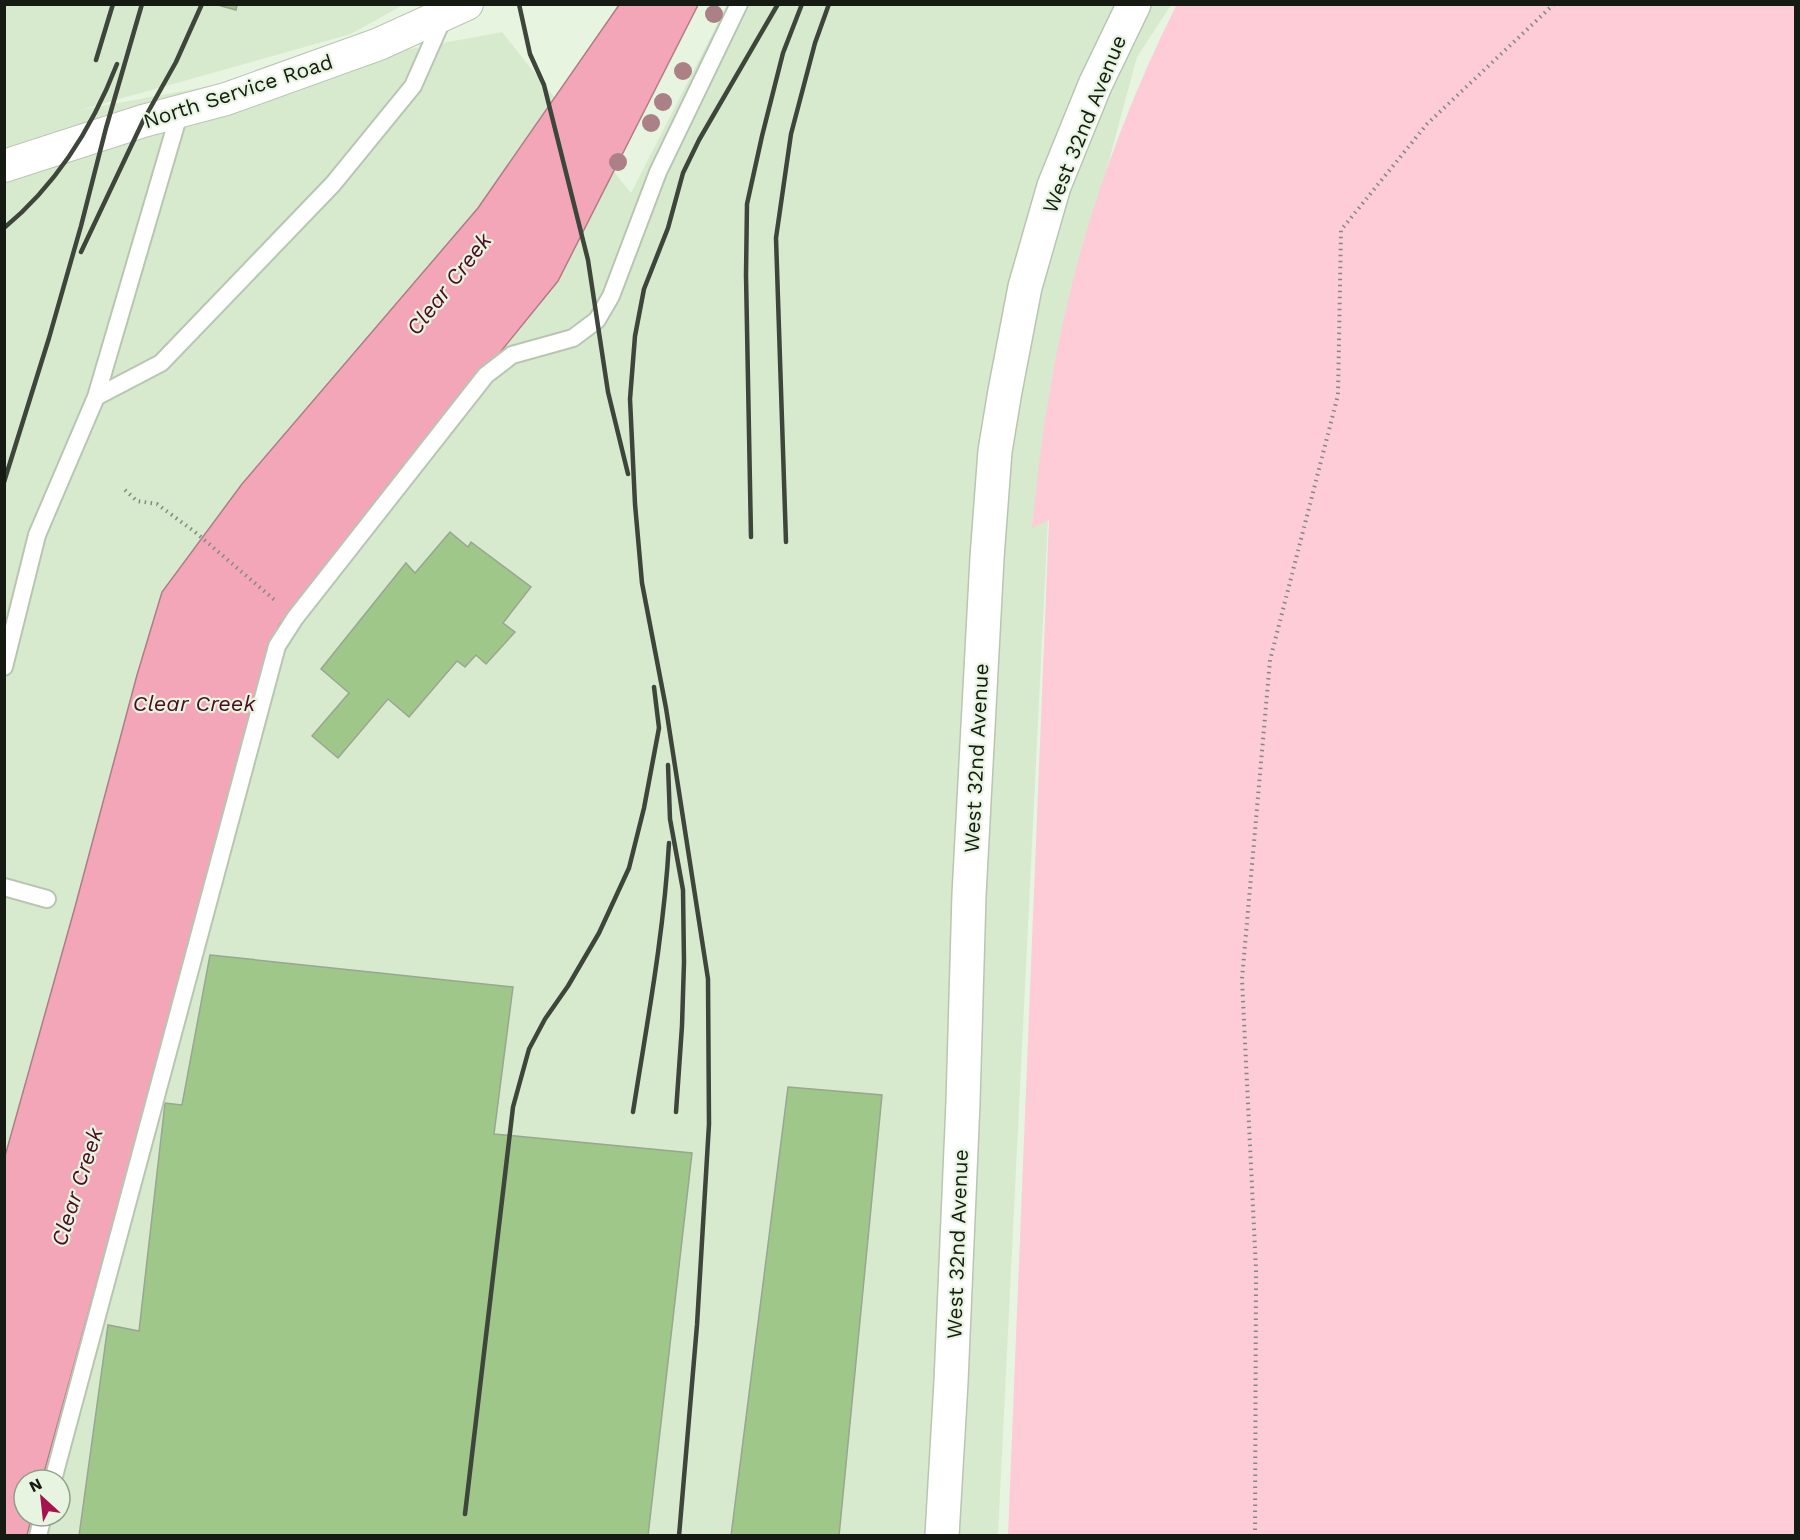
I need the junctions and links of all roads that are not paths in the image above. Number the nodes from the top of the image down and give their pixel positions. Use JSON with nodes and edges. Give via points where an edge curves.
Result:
{"nodes":[{"id":1,"x":739,"y":4,"type":"edge"},
{"id":2,"x":1134,"y":4,"type":"edge"},
{"id":3,"x":456,"y":10,"type":"edge"},
{"id":4,"x":180,"y":111,"type":"junction"},
{"id":5,"x":4,"y":166,"type":"edge"},
{"id":6,"x":96,"y":397,"type":"junction"},
{"id":7,"x":4,"y":667,"type":"edge"},
{"id":8,"x":4,"y":887,"type":"edge"},
{"id":9,"x":47,"y":899,"type":"dead end"},
{"id":10,"x":56,"y":1468,"type":"edge"},
{"id":11,"x":942,"y":1536,"type":"edge"}],
"edges":[{"from":1,"to":10,"type":"lane","via":[[658,172],[611,296],[597,320],[573,338],[512,355],[486,375],[277,646]]},
{"from":2,"to":11,"type":"street","name":"West 32nd Avenue","via":[[1095,85],[1054,186],[1025,287],[995,451],[969,895],[952,1370]]},
{"from":3,"to":4,"type":"street","name":"North Service Road","via":[[379,44],[226,99]]},
{"from":3,"to":6,"type":"lane","via":[[412,86],[333,184],[161,363]]},
{"from":4,"to":5,"type":"street","name":"North Service Road"},
{"from":4,"to":6,"type":"lane"},
{"from":6,"to":7,"type":"lane","via":[[37,535]]},
{"from":8,"to":9,"type":"lane"}]}
